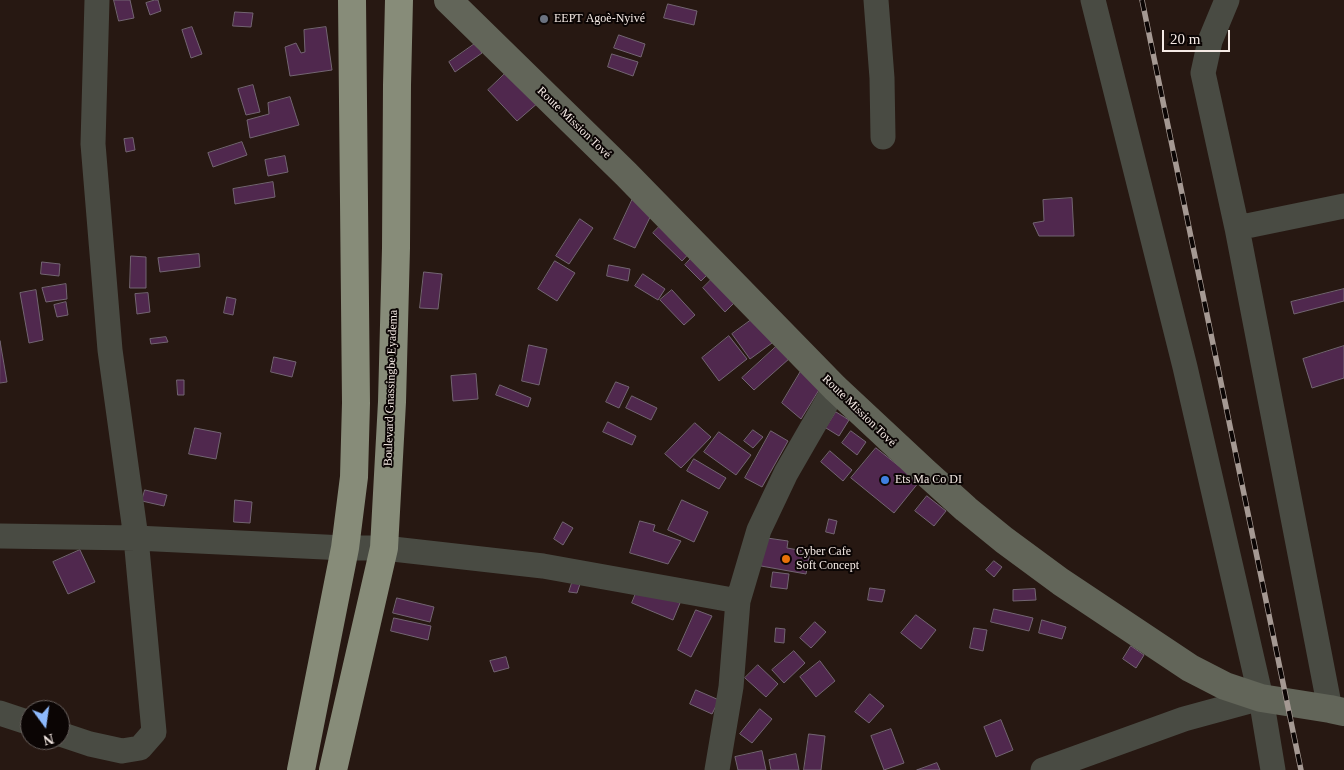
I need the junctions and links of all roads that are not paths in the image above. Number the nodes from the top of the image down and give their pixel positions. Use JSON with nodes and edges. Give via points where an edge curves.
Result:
{"nodes":[{"id":1,"x":97,"y":0,"type":"edge"},
{"id":2,"x":352,"y":0,"type":"edge"},
{"id":3,"x":400,"y":0,"type":"edge"},
{"id":4,"x":448,"y":0,"type":"edge"},
{"id":5,"x":876,"y":0,"type":"edge"},
{"id":6,"x":1093,"y":0,"type":"edge"},
{"id":7,"x":1227,"y":0,"type":"edge"},
{"id":8,"x":883,"y":137,"type":"dead end"},
{"id":9,"x":1344,"y":206,"type":"edge"},
{"id":10,"x":1237,"y":228,"type":"junction"},
{"id":11,"x":835,"y":388,"type":"junction"},
{"id":12,"x":0,"y":536,"type":"edge"},
{"id":13,"x":136,"y":538,"type":"junction"},
{"id":14,"x":345,"y":548,"type":"junction"},
{"id":15,"x":384,"y":548,"type":"junction"},
{"id":16,"x":738,"y":601,"type":"junction"},
{"id":17,"x":1260,"y":698,"type":"junction"},
{"id":18,"x":1337,"y":710,"type":"edge"},
{"id":19,"x":0,"y":713,"type":"edge"},
{"id":20,"x":20,"y":720,"type":"edge"},
{"id":21,"x":70,"y":737,"type":"edge"},
{"id":22,"x":301,"y":770,"type":"edge"},
{"id":23,"x":334,"y":770,"type":"edge"},
{"id":24,"x":717,"y":770,"type":"edge"},
{"id":25,"x":1043,"y":770,"type":"edge"},
{"id":26,"x":1273,"y":770,"type":"edge"}],
"edges":[{"from":1,"to":13,"type":"street","via":[[93,144],[110,350]]},
{"from":2,"to":14,"type":"highway","via":[[356,403],[354,477]]},
{"from":3,"to":15,"type":"highway","name":"Boulevard Gnassingbe Eyadema","via":[[392,402]]},
{"from":4,"to":11,"type":"street","name":"Route Mission Tové","via":[[633,181]]},
{"from":5,"to":8,"type":"street"},
{"from":6,"to":17,"type":"street","via":[[1185,368]]},
{"from":7,"to":10,"type":"street","via":[[1210,41],[1203,73]]},
{"from":9,"to":10,"type":"street"},
{"from":10,"to":18,"type":"street"},
{"from":11,"to":16,"type":"street","via":[[786,473],[759,530]]},
{"from":11,"to":17,"type":"street","name":"Route Mission Tové","via":[[966,509],[1061,582],[1190,668],[1225,686]]},
{"from":12,"to":13,"type":"street"},
{"from":13,"to":14,"type":"street"},
{"from":13,"to":21,"type":"street","via":[[154,732],[140,748],[122,750]]},
{"from":14,"to":15,"type":"street"},
{"from":14,"to":22,"type":"highway"},
{"from":15,"to":16,"type":"street","via":[[543,566]]},
{"from":15,"to":23,"type":"highway","name":"Boulevard Gnassingbe Eyadema"},
{"from":16,"to":24,"type":"street","via":[[731,687]]},
{"from":17,"to":18,"type":"street","name":"Route Mission Tové"},
{"from":17,"to":25,"type":"street","via":[[1184,719]]},
{"from":17,"to":26,"type":"street"},
{"from":19,"to":20,"type":"street"}]}
